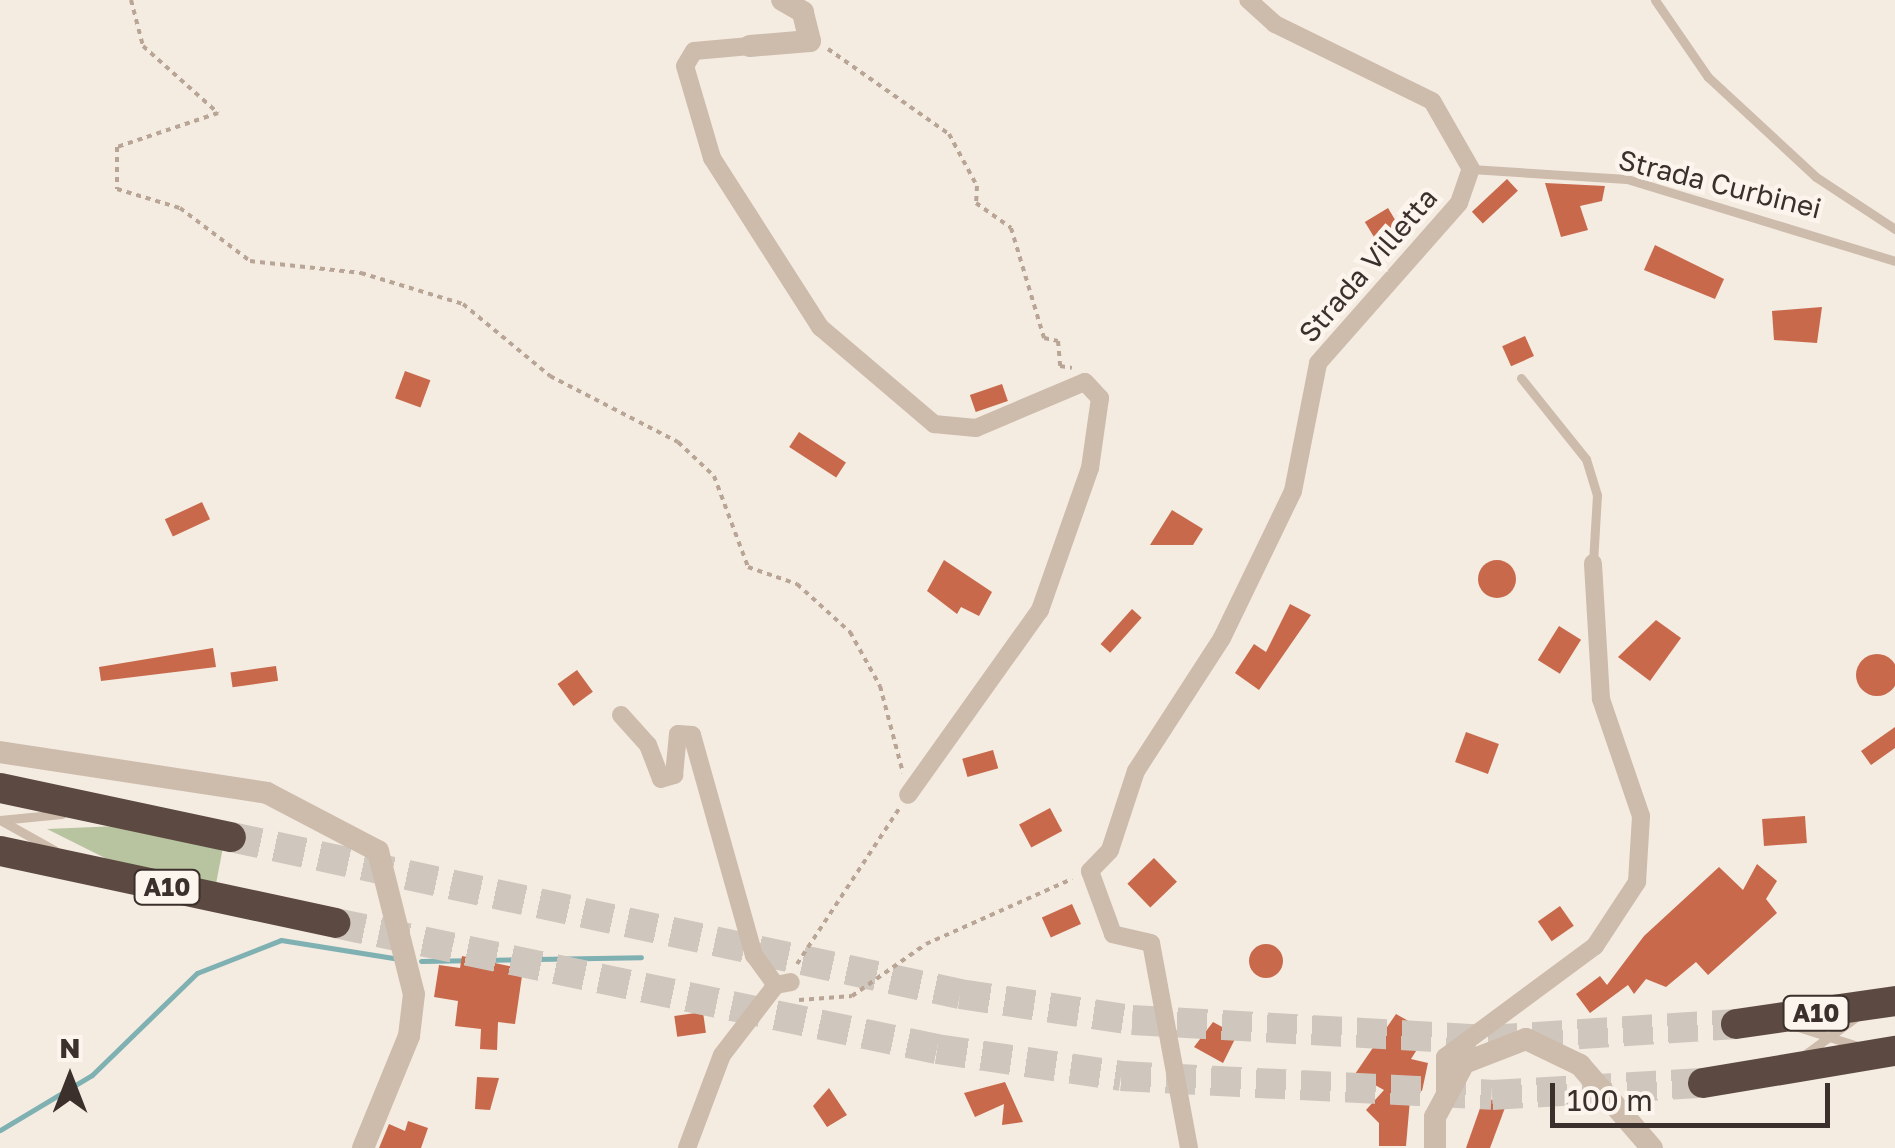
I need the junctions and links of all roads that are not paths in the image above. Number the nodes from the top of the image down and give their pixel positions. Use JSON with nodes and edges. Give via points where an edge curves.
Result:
{"nodes":[{"id":1,"x":782,"y":0,"type":"edge"},
{"id":2,"x":1248,"y":0,"type":"edge"},
{"id":3,"x":1655,"y":0,"type":"edge"},
{"id":4,"x":750,"y":46,"type":"joint"},
{"id":5,"x":1471,"y":169,"type":"junction"},
{"id":6,"x":1895,"y":229,"type":"edge"},
{"id":7,"x":1895,"y":262,"type":"edge"},
{"id":8,"x":1520,"y":378,"type":"dead end"},
{"id":9,"x":1593,"y":563,"type":"joint"},
{"id":10,"x":621,"y":715,"type":"dead end"},
{"id":11,"x":0,"y":752,"type":"edge"},
{"id":12,"x":0,"y":788,"type":"edge"},
{"id":13,"x":908,"y":795,"type":"road end"},
{"id":14,"x":102,"y":810,"type":"junction"},
{"id":15,"x":0,"y":820,"type":"edge"},
{"id":16,"x":231,"y":837,"type":"tunnel mouth"},
{"id":17,"x":0,"y":851,"type":"edge"},
{"id":18,"x":89,"y":870,"type":"junction"},
{"id":19,"x":335,"y":922,"type":"tunnel mouth"},
{"id":20,"x":1884,"y":1003,"type":"edge"},
{"id":21,"x":1772,"y":1019,"type":"junction"},
{"id":22,"x":1736,"y":1024,"type":"tunnel mouth"},
{"id":23,"x":1829,"y":1038,"type":"junction"},
{"id":24,"x":1889,"y":1052,"type":"edge"},
{"id":25,"x":1782,"y":1072,"type":"junction"},
{"id":26,"x":1704,"y":1083,"type":"tunnel mouth"},
{"id":27,"x":1444,"y":1089,"type":"junction"},
{"id":28,"x":363,"y":1148,"type":"edge"},
{"id":29,"x":687,"y":1148,"type":"edge"},
{"id":30,"x":1189,"y":1148,"type":"edge"},
{"id":31,"x":1435,"y":1148,"type":"edge"},
{"id":32,"x":1652,"y":1148,"type":"edge"}],
"edges":[{"from":1,"to":4,"type":"street","via":[[810,25],[805,46]]},
{"from":2,"to":5,"type":"street","via":[[1274,24],[1432,101]]},
{"from":3,"to":6,"type":"lane","name":"Strada Curbinei","via":[[1708,77],[1816,177]]},
{"from":4,"to":13,"type":"street","via":[[694,50],[685,66],[712,158],[820,327],[934,424],[962,430],[1076,384],[1098,391],[1100,434],[1040,610]]},
{"from":5,"to":7,"type":"lane","name":"Strada Curbinei","via":[[1627,178]]},
{"from":5,"to":30,"type":"street","name":"Strada Villetta","via":[[1459,204],[1318,363],[1293,492],[1222,638],[1136,771],[1110,850],[1090,870],[1114,934],[1151,942]]},
{"from":8,"to":9,"type":"lane","via":[[1586,459],[1597,495]]},
{"from":9,"to":27,"type":"street","via":[[1601,699],[1641,816],[1638,882],[1596,946],[1445,1057]]},
{"from":10,"to":29,"type":"street","via":[[648,745],[661,779],[674,775],[678,734],[692,735],[754,955],[783,984],[722,1055]]},
{"from":11,"to":28,"type":"street","via":[[267,793],[373,846],[414,994],[409,1036]]},
{"from":12,"to":14,"type":"highway","number":"A10"},
{"from":14,"to":15,"type":"lane"},
{"from":14,"to":16,"type":"highway","number":"A10"},
{"from":15,"to":18,"type":"lane"},
{"from":17,"to":18,"type":"highway","number":"A10"},
{"from":18,"to":19,"type":"highway","number":"A10"},
{"from":20,"to":21,"type":"highway","number":"A10"},
{"from":20,"to":23,"type":"lane"},
{"from":21,"to":22,"type":"highway","number":"A10"},
{"from":21,"to":23,"type":"lane"},
{"from":23,"to":24,"type":"lane"},
{"from":23,"to":25,"type":"lane"},
{"from":24,"to":25,"type":"highway","number":"A10"},
{"from":25,"to":26,"type":"highway","number":"A10"},
{"from":27,"to":31,"type":"street"},
{"from":27,"to":32,"type":"street","via":[[1480,1051],[1543,1041],[1580,1065]]}]}
